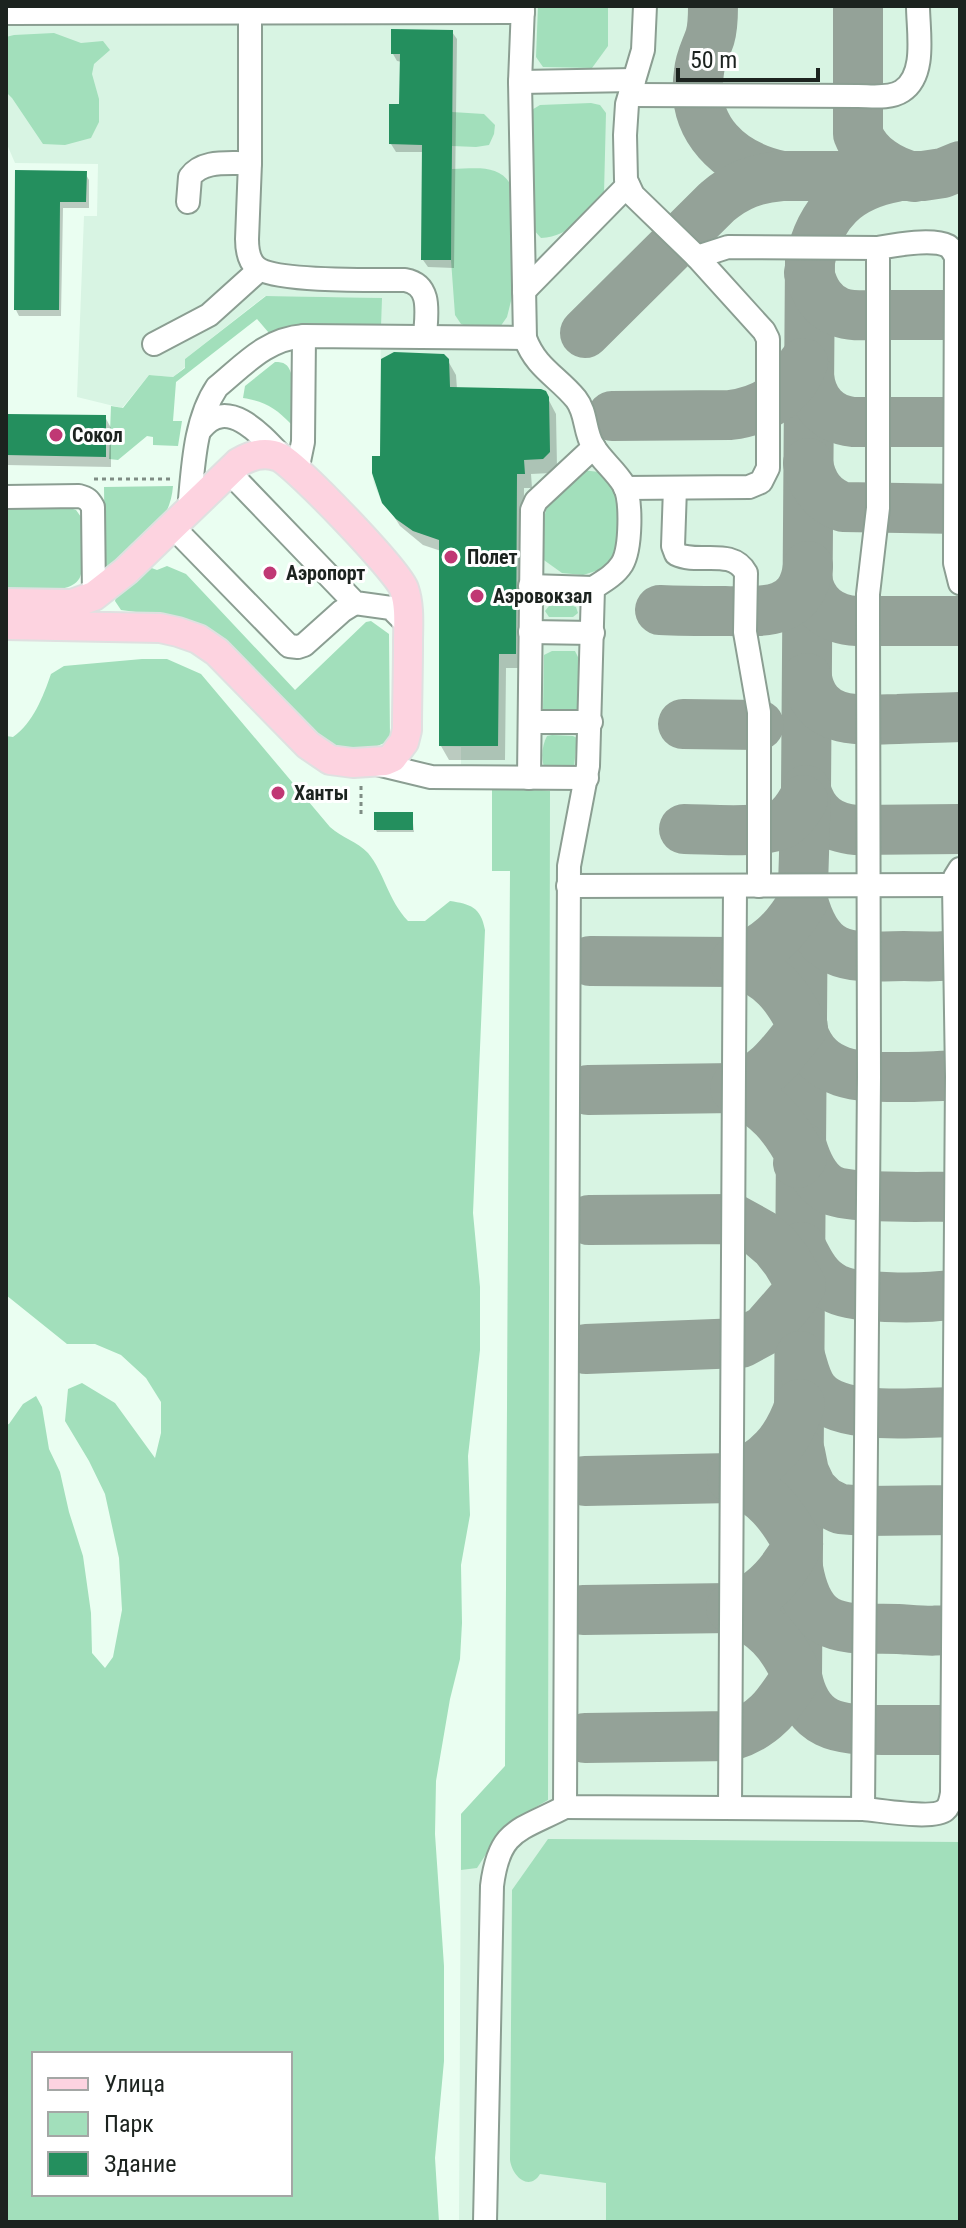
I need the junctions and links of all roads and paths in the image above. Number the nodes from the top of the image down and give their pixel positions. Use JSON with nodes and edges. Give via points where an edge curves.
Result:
{"nodes":[{"id":1,"x":645,"y":6,"type":"edge"},
{"id":2,"x":918,"y":6,"type":"edge"},
{"id":3,"x":523,"y":9,"type":"edge"},
{"id":4,"x":250,"y":10,"type":"edge"},
{"id":5,"x":6,"y":13,"type":"edge"},
{"id":6,"x":520,"y":82,"type":"junction"},
{"id":7,"x":632,"y":88,"type":"junction"},
{"id":8,"x":250,"y":163,"type":"junction"},
{"id":9,"x":628,"y":185,"type":"junction"},
{"id":10,"x":188,"y":202,"type":"dead end"},
{"id":11,"x":878,"y":248,"type":"junction"},
{"id":12,"x":697,"y":257,"type":"junction"},
{"id":13,"x":259,"y":270,"type":"junction"},
{"id":14,"x":524,"y":291,"type":"junction"},
{"id":15,"x":304,"y":336,"type":"junction"},
{"id":16,"x":425,"y":337,"type":"junction"},
{"id":17,"x":525,"y":338,"type":"junction"},
{"id":18,"x":154,"y":344,"type":"dead end"},
{"id":19,"x":201,"y":429,"type":"junction"},
{"id":20,"x":594,"y":447,"type":"junction"},
{"id":21,"x":292,"y":466,"type":"junction"},
{"id":22,"x":228,"y":471,"type":"junction"},
{"id":23,"x":625,"y":488,"type":"junction"},
{"id":24,"x":675,"y":488,"type":"junction"},
{"id":25,"x":6,"y":497,"type":"edge"},
{"id":26,"x":180,"y":518,"type":"junction"},
{"id":27,"x":960,"y":583,"type":"edge"},
{"id":28,"x":530,"y":586,"type":"junction"},
{"id":29,"x":593,"y":588,"type":"junction"},
{"id":30,"x":94,"y":596,"type":"junction"},
{"id":31,"x":6,"y":603,"type":"edge"},
{"id":32,"x":355,"y":603,"type":"junction"},
{"id":33,"x":6,"y":625,"type":"edge"},
{"id":34,"x":408,"y":625,"type":"junction"},
{"id":35,"x":530,"y":632,"type":"junction"},
{"id":36,"x":593,"y":633,"type":"junction"},
{"id":37,"x":530,"y":722,"type":"junction"},
{"id":38,"x":591,"y":722,"type":"junction"},
{"id":39,"x":407,"y":730,"type":"junction"},
{"id":40,"x":372,"y":762,"type":"junction"},
{"id":41,"x":408,"y":772,"type":"junction"},
{"id":42,"x":529,"y":778,"type":"junction"},
{"id":43,"x":587,"y":778,"type":"junction"},
{"id":44,"x":957,"y":877,"type":"edge"},
{"id":45,"x":867,"y":885,"type":"junction"},
{"id":46,"x":568,"y":886,"type":"junction"},
{"id":47,"x":735,"y":886,"type":"junction"},
{"id":48,"x":759,"y":886,"type":"junction"},
{"id":49,"x":565,"y":1807,"type":"junction"},
{"id":50,"x":730,"y":1807,"type":"junction"},
{"id":51,"x":863,"y":1809,"type":"junction"},
{"id":52,"x":485,"y":2222,"type":"edge"}],
"edges":[{"from":1,"to":7,"type":"lane","via":[[643,50]]},
{"from":2,"to":7,"type":"lane","via":[[917,70],[901,92],[889,96]]},
{"from":3,"to":4,"type":"lane"},
{"from":3,"to":6,"type":"lane"},
{"from":4,"to":5,"type":"lane"},
{"from":4,"to":8,"type":"lane"},
{"from":6,"to":7,"type":"lane"},
{"from":6,"to":14,"type":"lane"},
{"from":7,"to":9,"type":"lane","via":[[625,135]]},
{"from":8,"to":10,"type":"lane","via":[[200,166],[190,177]]},
{"from":8,"to":13,"type":"lane","via":[[247,249]]},
{"from":9,"to":12,"type":"lane"},
{"from":9,"to":14,"type":"lane"},
{"from":11,"to":12,"type":"lane","via":[[728,247]]},
{"from":11,"to":27,"type":"lane","via":[[938,244],[956,257],[955,563]]},
{"from":11,"to":45,"type":"lane","via":[[878,508],[869,585]]},
{"from":12,"to":24,"type":"lane","via":[[768,339],[768,468],[761,482],[749,487]]},
{"from":13,"to":16,"type":"lane","via":[[318,279],[415,281],[426,302]]},
{"from":13,"to":18,"type":"lane","via":[[209,315]]},
{"from":14,"to":17,"type":"lane"},
{"from":15,"to":16,"type":"lane"},
{"from":15,"to":19,"type":"lane","via":[[267,346],[217,387]]},
{"from":15,"to":21,"type":"lane","via":[[303,442]]},
{"from":16,"to":17,"type":"lane"},
{"from":17,"to":20,"type":"lane","via":[[538,363],[582,408]]},
{"from":19,"to":21,"type":"lane","via":[[216,416],[235,418]]},
{"from":19,"to":26,"type":"lane"},
{"from":20,"to":23,"type":"lane"},
{"from":20,"to":28,"type":"lane","via":[[536,501]]},
{"from":21,"to":22,"type":"main road","via":[[262,454]]},
{"from":21,"to":34,"type":"main road","via":[[397,575],[407,599]]},
{"from":22,"to":26,"type":"main road"},
{"from":22,"to":32,"type":"lane"},
{"from":23,"to":24,"type":"lane"},
{"from":23,"to":29,"type":"lane","via":[[626,554],[613,574]]},
{"from":24,"to":48,"type":"lane","via":[[676,554],[731,560],[746,573],[745,632],[759,712]]},
{"from":25,"to":30,"type":"lane","via":[[79,496],[90,502]]},
{"from":26,"to":30,"type":"main road"},
{"from":26,"to":32,"type":"lane","via":[[289,646],[304,645]]},
{"from":28,"to":29,"type":"lane"},
{"from":28,"to":35,"type":"lane"},
{"from":29,"to":36,"type":"lane"},
{"from":30,"to":31,"type":"main road","via":[[72,604]]},
{"from":32,"to":34,"type":"lane","via":[[391,608]]},
{"from":33,"to":40,"type":"main road","via":[[135,626],[198,639],[318,754],[340,762]]},
{"from":34,"to":39,"type":"main road"},
{"from":35,"to":36,"type":"lane"},
{"from":35,"to":37,"type":"lane"},
{"from":36,"to":38,"type":"lane"},
{"from":37,"to":38,"type":"lane"},
{"from":37,"to":42,"type":"lane"},
{"from":38,"to":43,"type":"lane"},
{"from":39,"to":40,"type":"main road","via":[[392,758]]},
{"from":39,"to":41,"type":"lane"},
{"from":40,"to":41,"type":"lane"},
{"from":41,"to":42,"type":"lane"},
{"from":42,"to":43,"type":"lane"},
{"from":43,"to":46,"type":"lane"},
{"from":44,"to":45,"type":"lane"},
{"from":44,"to":51,"type":"lane","via":[[952,1793],[944,1812],[933,1814]]},
{"from":45,"to":48,"type":"lane"},
{"from":45,"to":51,"type":"lane"},
{"from":46,"to":47,"type":"lane"},
{"from":46,"to":49,"type":"lane"},
{"from":47,"to":48,"type":"lane"},
{"from":47,"to":50,"type":"lane"},
{"from":49,"to":50,"type":"lane"},
{"from":49,"to":52,"type":"lane","via":[[515,1832],[498,1853],[494,1870]]},
{"from":50,"to":51,"type":"lane"}]}
